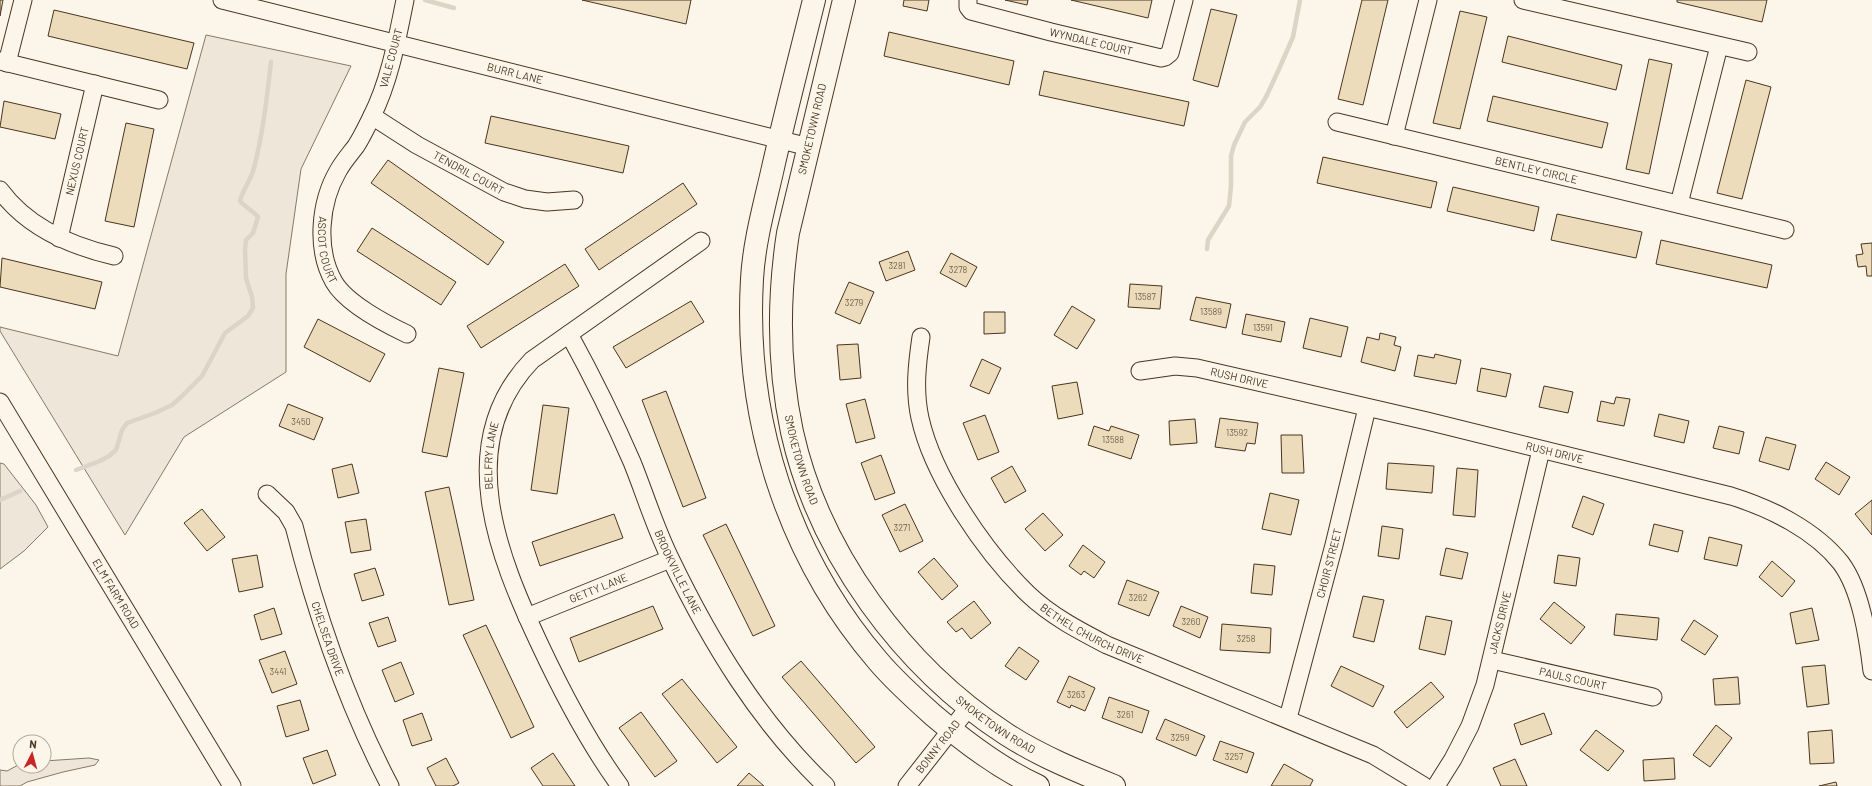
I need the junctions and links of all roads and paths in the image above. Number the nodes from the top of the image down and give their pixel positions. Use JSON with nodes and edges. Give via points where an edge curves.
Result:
{"nodes":[{"id":1,"x":23,"y":0,"type":"edge"},
{"id":2,"x":222,"y":0,"type":"edge"},
{"id":3,"x":405,"y":0,"type":"edge"},
{"id":4,"x":814,"y":0,"type":"edge"},
{"id":5,"x":844,"y":0,"type":"edge"},
{"id":6,"x":968,"y":0,"type":"edge"},
{"id":7,"x":1184,"y":0,"type":"edge"},
{"id":8,"x":1428,"y":0,"type":"edge"},
{"id":9,"x":1523,"y":0,"type":"edge"},
{"id":10,"x":396,"y":43,"type":"junction"},
{"id":11,"x":1719,"y":46,"type":"junction"},
{"id":12,"x":1748,"y":52,"type":"dead end"},
{"id":13,"x":4,"y":62,"type":"edge"},
{"id":14,"x":95,"y":84,"type":"junction"},
{"id":15,"x":159,"y":100,"type":"dead end"},
{"id":16,"x":372,"y":116,"type":"junction"},
{"id":17,"x":1337,"y":122,"type":"dead end"},
{"id":18,"x":1394,"y":136,"type":"junction"},
{"id":19,"x":780,"y":139,"type":"junction"},
{"id":20,"x":808,"y":147,"type":"junction"},
{"id":21,"x":0,"y":190,"type":"edge"},
{"id":22,"x":574,"y":200,"type":"dead end"},
{"id":23,"x":1679,"y":204,"type":"junction"},
{"id":24,"x":1785,"y":230,"type":"dead end"},
{"id":25,"x":59,"y":238,"type":"junction"},
{"id":26,"x":701,"y":241,"type":"dead end"},
{"id":27,"x":114,"y":256,"type":"dead end"},
{"id":28,"x":407,"y":334,"type":"dead end"},
{"id":29,"x":569,"y":334,"type":"junction"},
{"id":30,"x":921,"y":337,"type":"dead end"},
{"id":31,"x":1140,"y":371,"type":"dead end"},
{"id":32,"x":0,"y":402,"type":"edge"},
{"id":33,"x":1367,"y":408,"type":"junction"},
{"id":34,"x":1542,"y":450,"type":"junction"},
{"id":35,"x":267,"y":494,"type":"dead end"},
{"id":36,"x":670,"y":559,"type":"junction"},
{"id":37,"x":527,"y":617,"type":"junction"},
{"id":38,"x":1492,"y":660,"type":"junction"},
{"id":39,"x":1872,"y":671,"type":"edge"},
{"id":40,"x":1654,"y":698,"type":"dead end"},
{"id":41,"x":970,"y":708,"type":"junction"},
{"id":42,"x":1288,"y":718,"type":"junction"},
{"id":43,"x":951,"y":730,"type":"junction"},
{"id":44,"x":232,"y":786,"type":"edge"},
{"id":45,"x":390,"y":786,"type":"edge"},
{"id":46,"x":620,"y":786,"type":"edge"},
{"id":47,"x":826,"y":786,"type":"edge"},
{"id":48,"x":907,"y":786,"type":"edge"},
{"id":49,"x":1038,"y":786,"type":"edge"},
{"id":50,"x":1114,"y":786,"type":"edge"},
{"id":51,"x":1424,"y":786,"type":"edge"},
{"id":52,"x":1436,"y":786,"type":"edge"}],
"edges":[{"from":1,"to":13,"type":"street"},
{"from":2,"to":10,"type":"street","name":"BURR LANE"},
{"from":3,"to":10,"type":"street","name":"VALE COURT"},
{"from":4,"to":19,"type":"main road"},
{"from":5,"to":20,"type":"main road","name":"SMOKETOWN ROAD"},
{"from":6,"to":7,"type":"street","name":"WYNDALE COURT","via":[[971,11],[1161,58],[1170,53]]},
{"from":8,"to":18,"type":"street"},
{"from":9,"to":11,"type":"street"},
{"from":10,"to":16,"type":"street","name":"VALE COURT","via":[[385,83]]},
{"from":10,"to":19,"type":"street","name":"BURR LANE"},
{"from":11,"to":12,"type":"street"},
{"from":11,"to":23,"type":"street"},
{"from":13,"to":14,"type":"street"},
{"from":14,"to":15,"type":"street"},
{"from":14,"to":25,"type":"street","name":"NEXUS COURT"},
{"from":16,"to":22,"type":"street","name":"TENDRIL COURT","via":[[504,192],[525,199],[547,202]]},
{"from":16,"to":28,"type":"street","name":"ASCOT COURT","via":[[356,146],[338,171],[329,191],[322,229],[324,250],[334,282],[341,290],[383,323]]},
{"from":17,"to":18,"type":"street","name":"BENTLEY CIRCLE"},
{"from":18,"to":23,"type":"street","name":"BENTLEY CIRCLE"},
{"from":19,"to":20,"type":"street","name":"BURR LANE"},
{"from":19,"to":43,"type":"main road","via":[[758,234],[750,318],[752,363],[759,409],[779,490],[814,569],[839,609],[880,663],[906,691]]},
{"from":20,"to":41,"type":"main road","name":"SMOKETOWN ROAD","via":[[788,233],[781,298],[781,347],[785,390],[792,432],[802,467],[821,516],[853,578],[908,650]]},
{"from":21,"to":25,"type":"street","via":[[22,214]]},
{"from":23,"to":24,"type":"street","name":"BENTLEY CIRCLE"},
{"from":25,"to":27,"type":"street","via":[[89,250]]},
{"from":26,"to":29,"type":"street","name":"BELFRY LANE"},
{"from":29,"to":36,"type":"street","name":"BROOKVILLE LANE","via":[[599,389],[632,462]]},
{"from":29,"to":37,"type":"street","name":"BELFRY LANE","via":[[532,360],[520,373],[499,409],[492,436],[489,498],[493,525]]},
{"from":30,"to":42,"type":"street","name":"BETHEL CHURCH DRIVE","via":[[916,390],[928,448],[937,468],[973,527],[1029,594],[1049,611],[1107,645]]},
{"from":31,"to":33,"type":"street","name":"RUSH DRIVE","via":[[1175,366],[1197,368]]},
{"from":32,"to":44,"type":"street","name":"ELM FARM ROAD"},
{"from":33,"to":34,"type":"street","name":"RUSH DRIVE"},
{"from":33,"to":42,"type":"street","name":"CHOIR STREET"},
{"from":34,"to":38,"type":"street","name":"JACKS DRIVE"},
{"from":34,"to":39,"type":"street","name":"RUSH DRIVE","via":[[1731,496],[1794,523],[1841,564],[1860,606],[1868,635]]},
{"from":35,"to":45,"type":"street","name":"CHELSEA DRIVE","via":[[286,512],[294,526],[332,656],[364,735]]},
{"from":36,"to":37,"type":"street","name":"GETTY LANE"},
{"from":36,"to":47,"type":"street","name":"BROOKVILLE LANE","via":[[715,644],[749,698],[779,736]]},
{"from":37,"to":46,"type":"street","name":"BELFRY LANE","via":[[586,734]]},
{"from":38,"to":40,"type":"street","name":"PAULS COURT"},
{"from":38,"to":52,"type":"street","name":"JACKS DRIVE","via":[[1470,726]]},
{"from":41,"to":43,"type":"street","name":"BONNY ROAD"},
{"from":41,"to":50,"type":"main road","name":"SMOKETOWN ROAD","via":[[1032,750]]},
{"from":42,"to":51,"type":"street","name":"BETHEL CHURCH DRIVE","via":[[1373,755]]},
{"from":43,"to":48,"type":"street","name":"BONNY ROAD"},
{"from":43,"to":49,"type":"main road","via":[[996,763]]}]}
